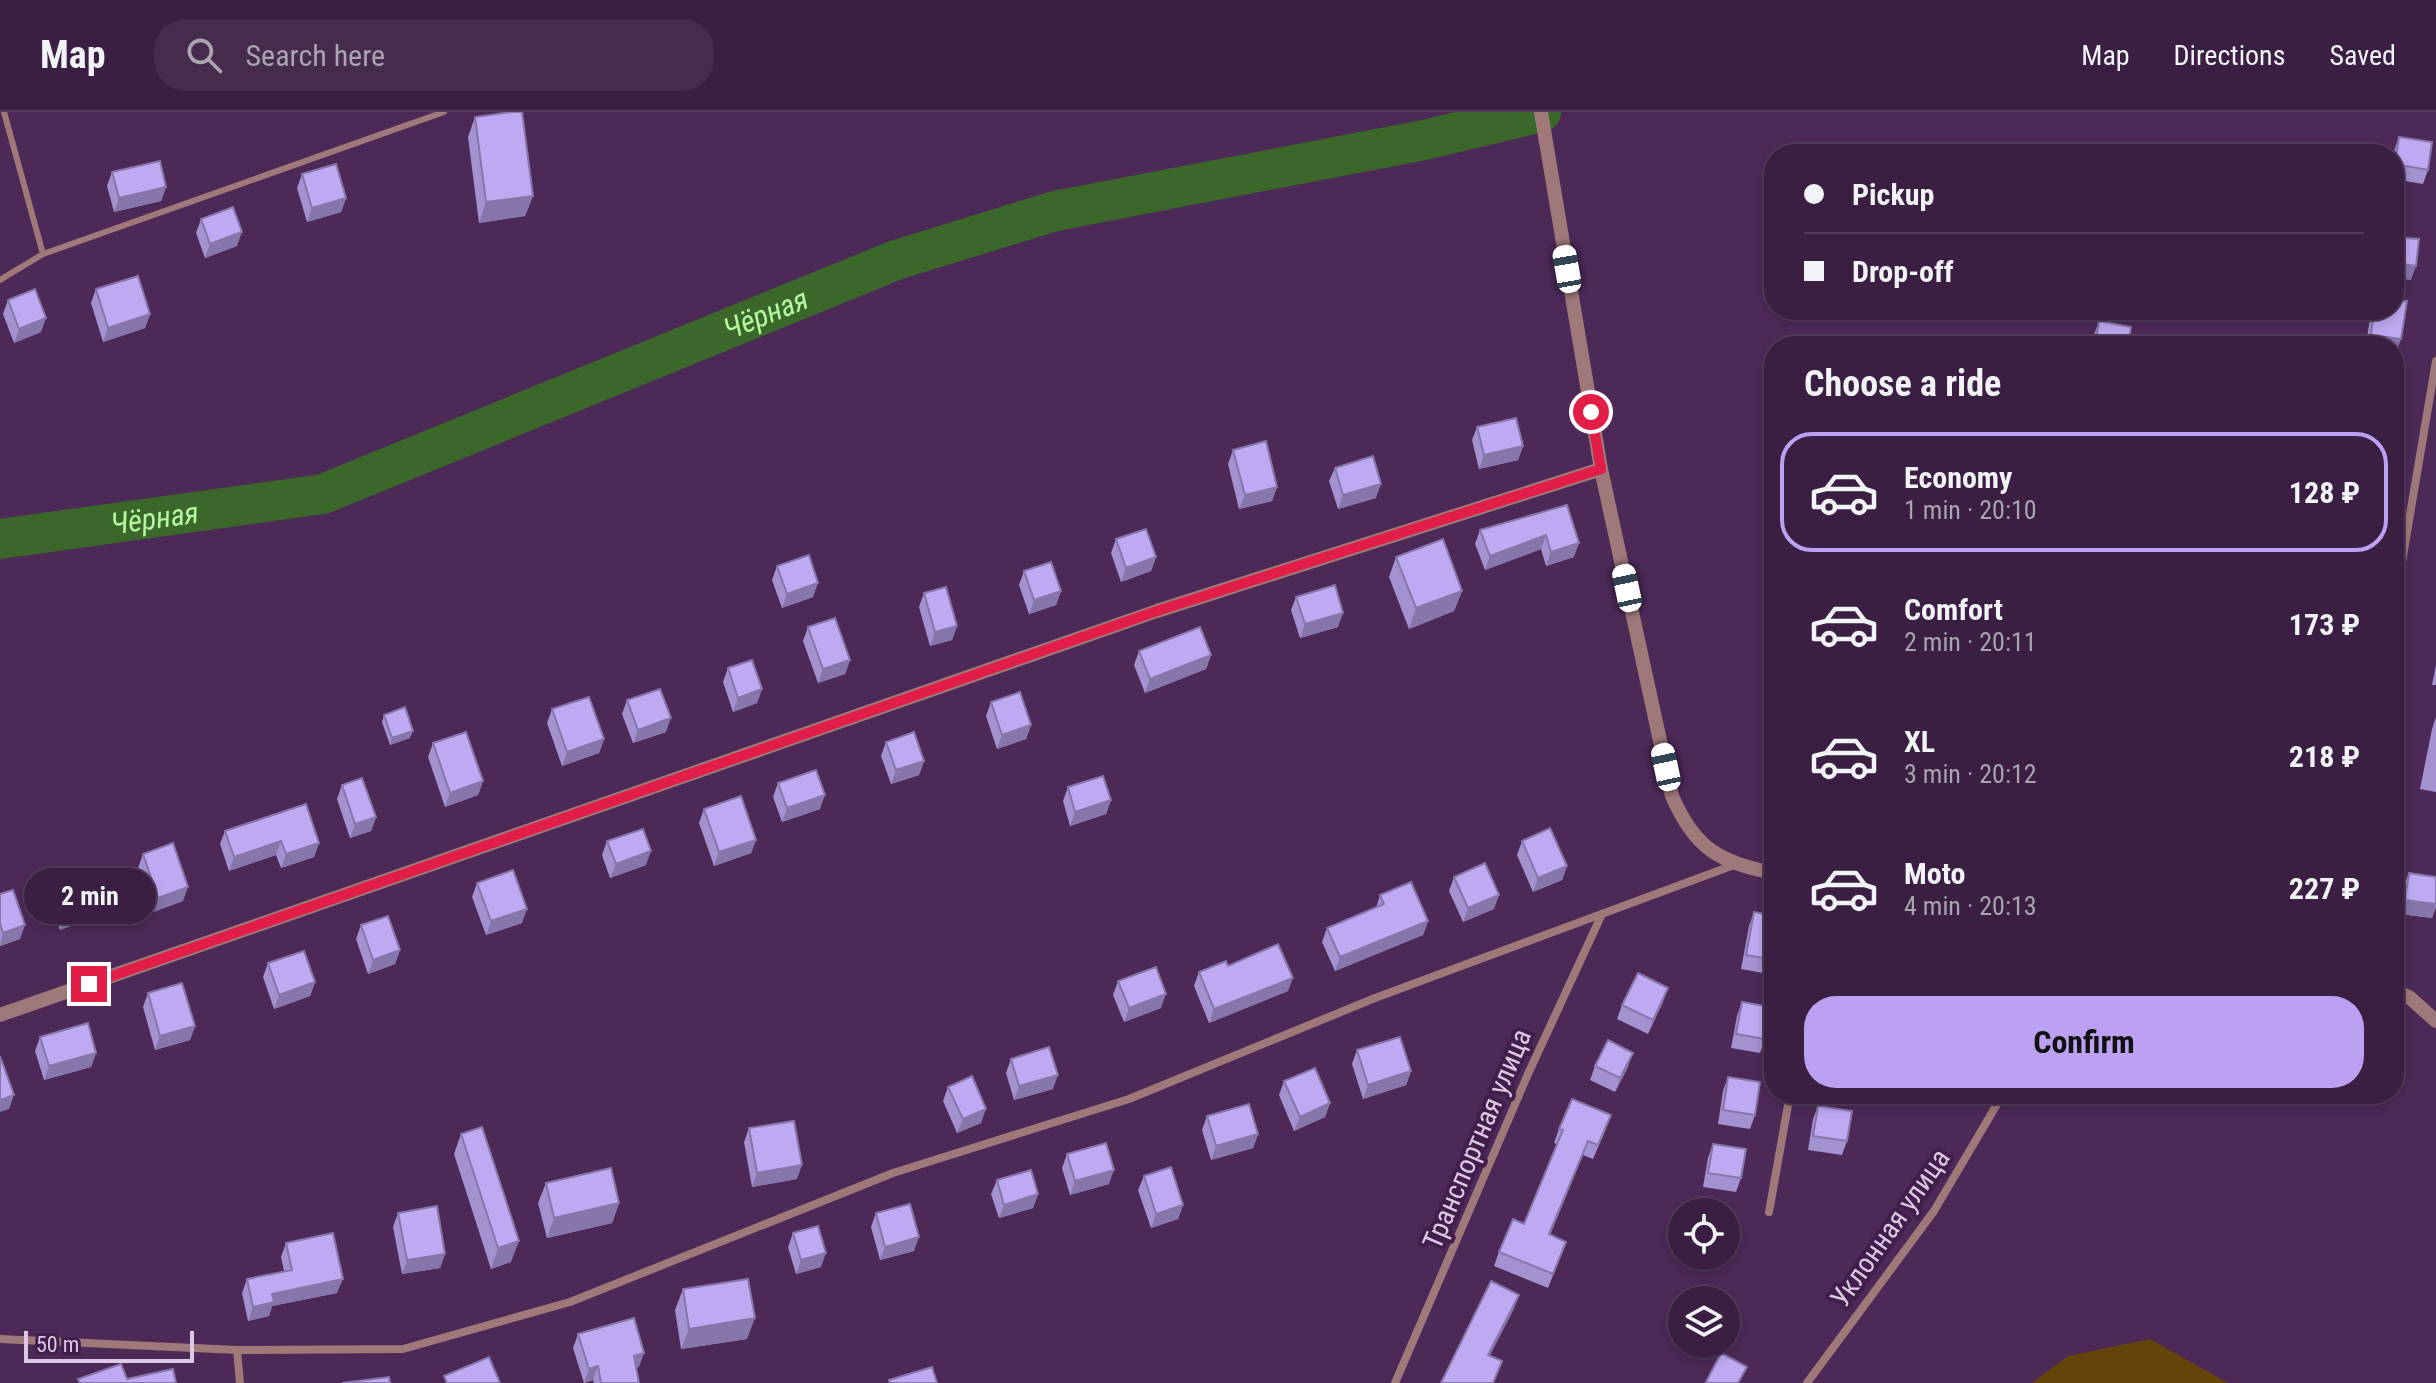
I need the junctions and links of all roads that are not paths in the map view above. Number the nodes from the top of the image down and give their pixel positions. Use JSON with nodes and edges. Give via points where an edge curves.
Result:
{"nodes":[{"id":1,"x":4,"y":112,"type":"edge"},
{"id":2,"x":444,"y":112,"type":"edge"},
{"id":3,"x":1541,"y":112,"type":"edge"},
{"id":4,"x":43,"y":254,"type":"junction"},
{"id":5,"x":0,"y":280,"type":"edge"},
{"id":6,"x":2436,"y":361,"type":"edge"},
{"id":7,"x":1601,"y":469,"type":"junction"},
{"id":8,"x":2404,"y":550,"type":"edge"},
{"id":9,"x":1734,"y":865,"type":"junction"},
{"id":10,"x":1764,"y":871,"type":"edge"},
{"id":11,"x":1602,"y":914,"type":"junction"},
{"id":12,"x":2404,"y":995,"type":"edge"},
{"id":13,"x":0,"y":1015,"type":"edge"},
{"id":14,"x":2436,"y":1021,"type":"edge"},
{"id":15,"x":1788,"y":1104,"type":"edge"},
{"id":16,"x":1997,"y":1104,"type":"edge"},
{"id":17,"x":1769,"y":1212,"type":"dead end"},
{"id":18,"x":0,"y":1339,"type":"edge"},
{"id":19,"x":237,"y":1350,"type":"junction"},
{"id":20,"x":240,"y":1383,"type":"edge"},
{"id":21,"x":1395,"y":1383,"type":"edge"},
{"id":22,"x":1807,"y":1383,"type":"edge"}],
"edges":[{"from":1,"to":4,"type":"lane"},
{"from":2,"to":4,"type":"lane"},
{"from":3,"to":7,"type":"street"},
{"from":4,"to":5,"type":"lane"},
{"from":6,"to":8,"type":"street"},
{"from":7,"to":9,"type":"street","via":[[1672,796],[1695,838]]},
{"from":7,"to":13,"type":"street","via":[[1157,611]]},
{"from":9,"to":10,"type":"street"},
{"from":9,"to":11,"type":"street"},
{"from":11,"to":19,"type":"street","via":[[1375,998],[1129,1099],[893,1173],[570,1302],[403,1349]]},
{"from":11,"to":21,"type":"street","name":"Транспортная улица"},
{"from":12,"to":14,"type":"street"},
{"from":15,"to":17,"type":"street"},
{"from":16,"to":22,"type":"street","name":"Уклонная улица","via":[[1934,1211]]},
{"from":18,"to":19,"type":"street"},
{"from":19,"to":20,"type":"street"}]}
